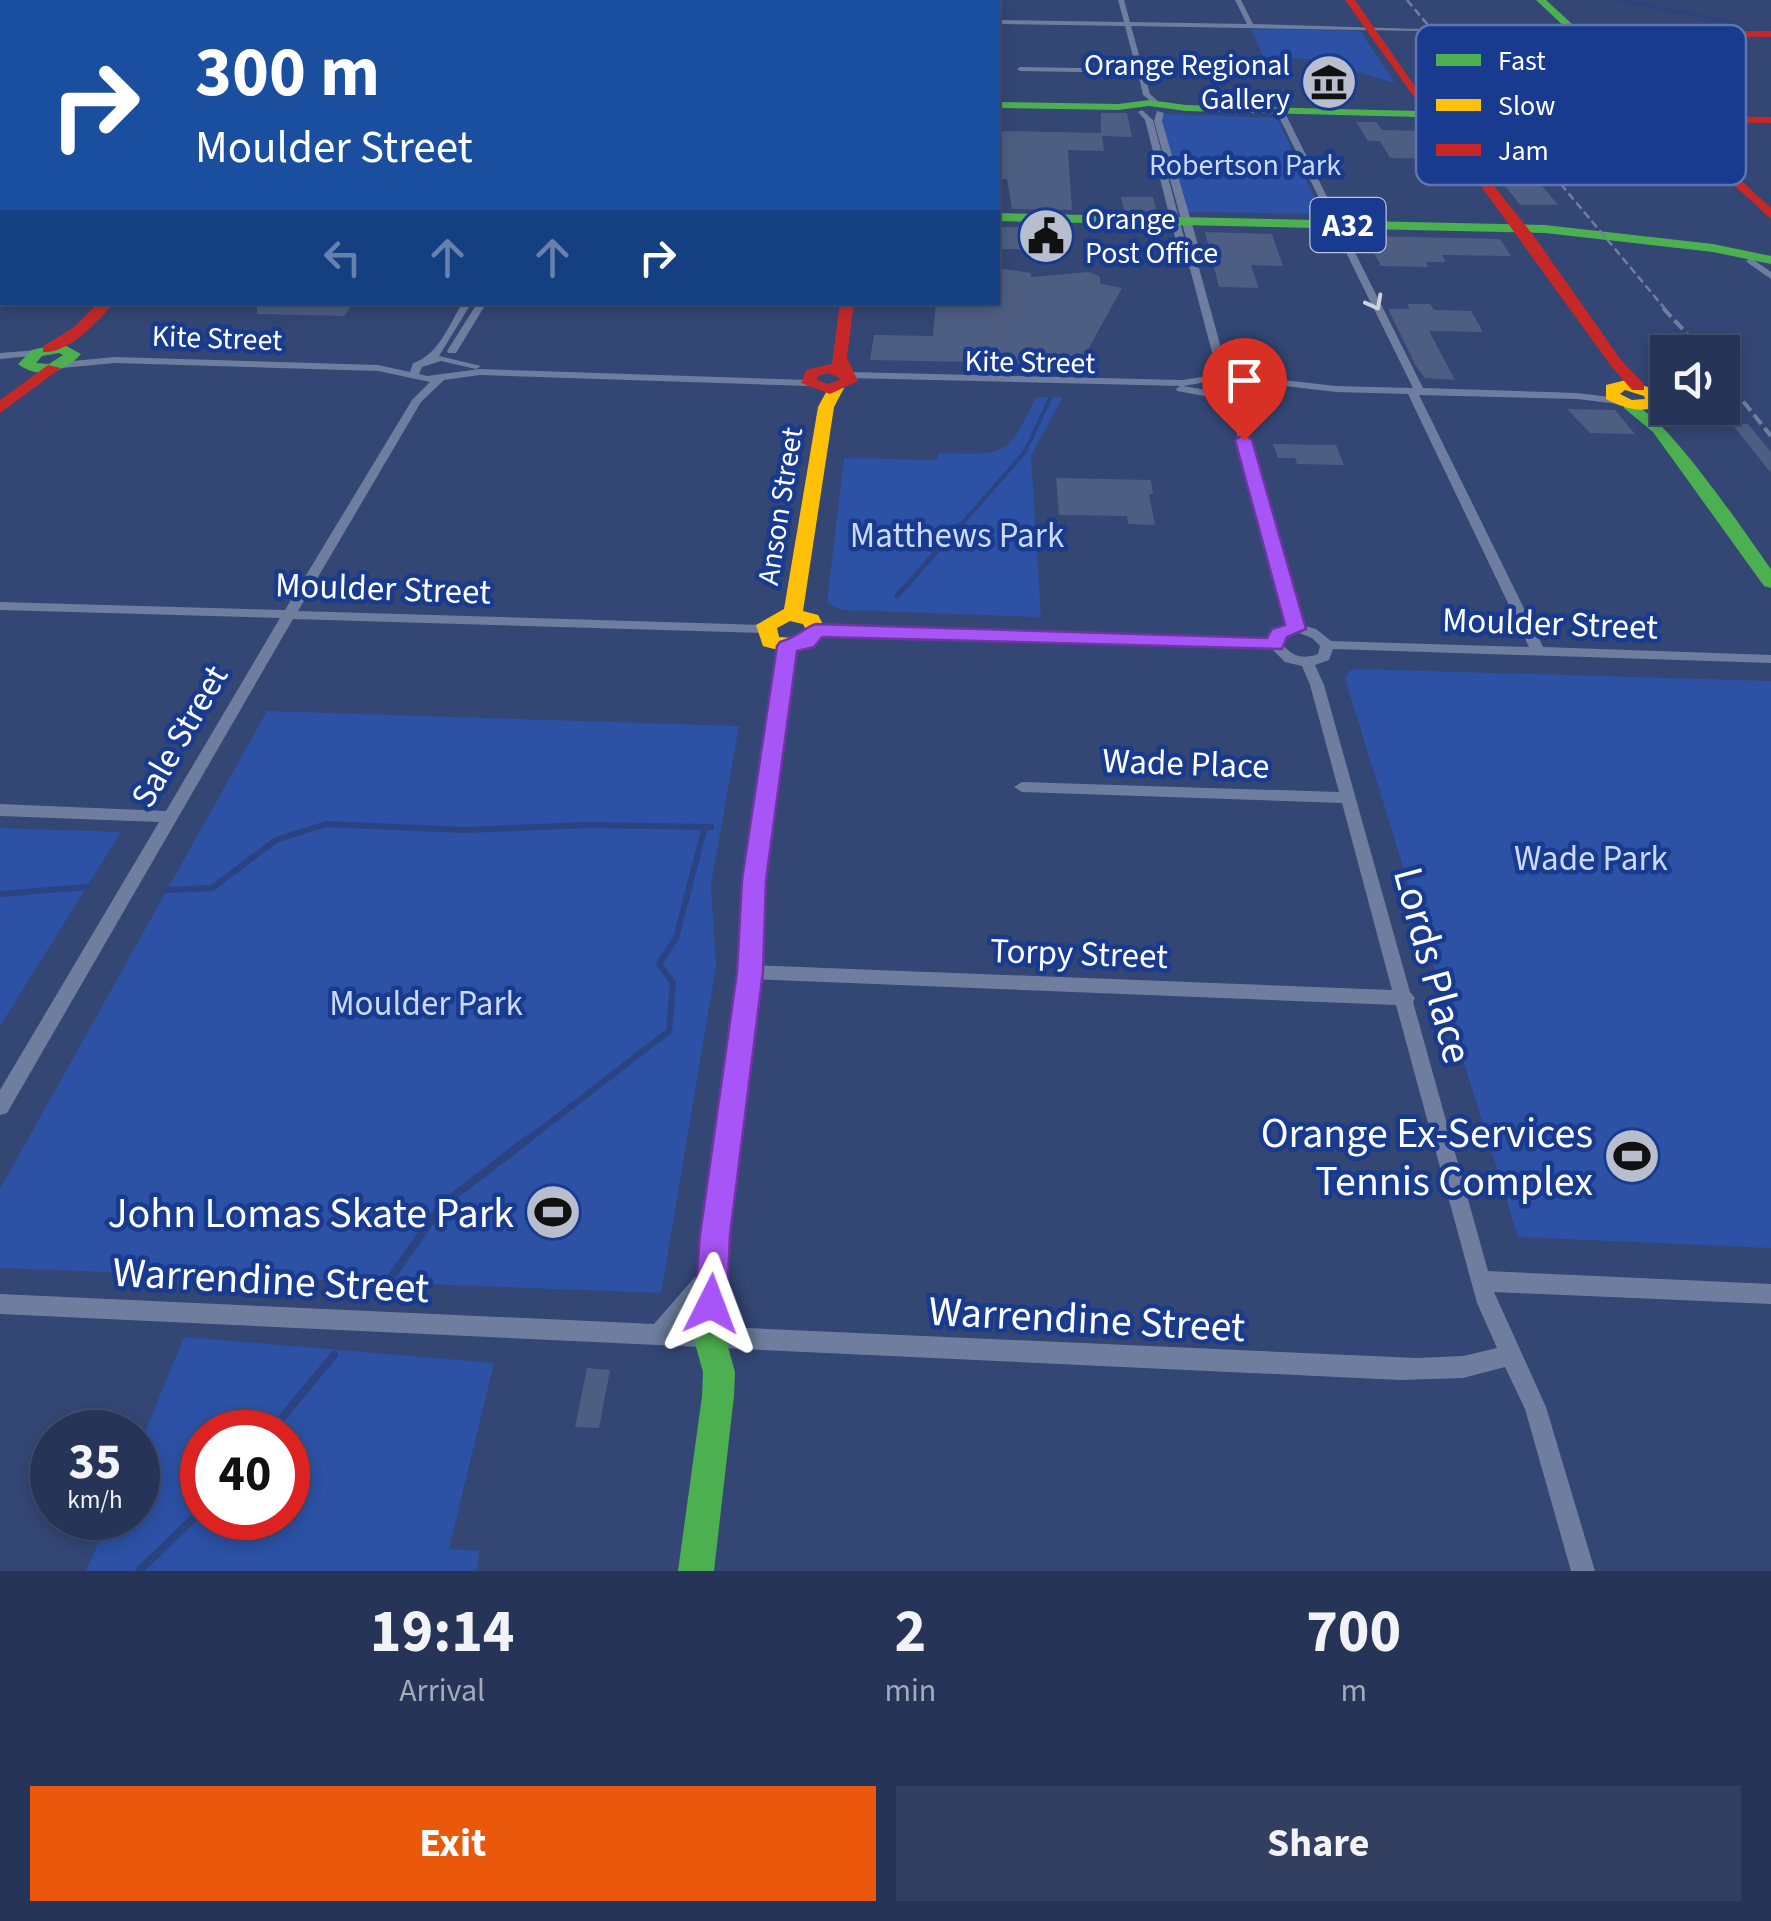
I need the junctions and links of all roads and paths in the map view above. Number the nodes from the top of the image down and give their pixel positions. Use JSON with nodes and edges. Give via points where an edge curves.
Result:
{"nodes":[{"id":1,"x":1121,"y":0,"type":"edge"},
{"id":2,"x":1238,"y":0,"type":"edge"},
{"id":3,"x":1350,"y":0,"type":"edge"},
{"id":4,"x":1541,"y":0,"type":"edge"},
{"id":5,"x":1000,"y":22,"type":"edge"},
{"id":6,"x":1128,"y":24,"type":"junction"},
{"id":7,"x":1568,"y":25,"type":"edge"},
{"id":8,"x":1250,"y":26,"type":"junction"},
{"id":9,"x":1370,"y":28,"type":"junction"},
{"id":10,"x":1416,"y":28,"type":"edge"},
{"id":11,"x":1020,"y":69,"type":"dead end"},
{"id":12,"x":1140,"y":71,"type":"junction"},
{"id":13,"x":1416,"y":90,"type":"edge"},
{"id":14,"x":1000,"y":106,"type":"edge"},
{"id":15,"x":1150,"y":107,"type":"junction"},
{"id":16,"x":1293,"y":112,"type":"junction"},
{"id":17,"x":1416,"y":114,"type":"edge"},
{"id":18,"x":1746,"y":120,"type":"edge"},
{"id":19,"x":1771,"y":120,"type":"edge"},
{"id":20,"x":1484,"y":185,"type":"edge"},
{"id":21,"x":1739,"y":185,"type":"edge"},
{"id":22,"x":1770,"y":215,"type":"edge"},
{"id":23,"x":1000,"y":220,"type":"edge"},
{"id":24,"x":1181,"y":223,"type":"junction"},
{"id":25,"x":1335,"y":226,"type":"junction"},
{"id":26,"x":1517,"y":231,"type":"junction"},
{"id":27,"x":1764,"y":262,"type":"edge"},
{"id":28,"x":1771,"y":276,"type":"edge"},
{"id":29,"x":105,"y":305,"type":"edge"},
{"id":30,"x":466,"y":305,"type":"edge"},
{"id":31,"x":481,"y":305,"type":"edge"},
{"id":32,"x":834,"y":305,"type":"edge"},
{"id":33,"x":846,"y":305,"type":"edge"},
{"id":34,"x":53,"y":356,"type":"junction"},
{"id":35,"x":1218,"y":356,"type":"junction"},
{"id":36,"x":0,"y":358,"type":"edge"},
{"id":37,"x":454,"y":362,"type":"junction"},
{"id":38,"x":421,"y":368,"type":"junction"},
{"id":39,"x":446,"y":376,"type":"junction"},
{"id":40,"x":829,"y":382,"type":"junction"},
{"id":41,"x":1214,"y":386,"type":"junction"},
{"id":42,"x":1243,"y":387,"type":"junction"},
{"id":43,"x":1416,"y":392,"type":"junction"},
{"id":44,"x":1627,"y":396,"type":"junction"},
{"id":45,"x":417,"y":400,"type":"junction"},
{"id":46,"x":0,"y":408,"type":"edge"},
{"id":47,"x":1238,"y":420,"type":"junction"},
{"id":48,"x":1771,"y":582,"type":"edge"},
{"id":49,"x":0,"y":606,"type":"edge"},
{"id":50,"x":793,"y":614,"type":"junction"},
{"id":51,"x":289,"y":615,"type":"junction"},
{"id":52,"x":765,"y":629,"type":"junction"},
{"id":53,"x":1296,"y":629,"type":"junction"},
{"id":54,"x":816,"y":630,"type":"junction"},
{"id":55,"x":1274,"y":644,"type":"junction"},
{"id":56,"x":1327,"y":645,"type":"junction"},
{"id":57,"x":787,"y":646,"type":"junction"},
{"id":58,"x":1538,"y":652,"type":"junction"},
{"id":59,"x":1771,"y":659,"type":"edge"},
{"id":60,"x":1307,"y":662,"type":"junction"},
{"id":61,"x":1022,"y":787,"type":"dead end"},
{"id":62,"x":1348,"y":798,"type":"junction"},
{"id":63,"x":0,"y":810,"type":"edge"},
{"id":64,"x":170,"y":816,"type":"junction"},
{"id":65,"x":750,"y":972,"type":"junction"},
{"id":66,"x":1406,"y":998,"type":"junction"},
{"id":67,"x":0,"y":1107,"type":"edge"},
{"id":68,"x":713,"y":1272,"type":"junction"},
{"id":69,"x":1481,"y":1281,"type":"junction"},
{"id":70,"x":1771,"y":1294,"type":"edge"},
{"id":71,"x":0,"y":1304,"type":"edge"},
{"id":72,"x":658,"y":1334,"type":"junction"},
{"id":73,"x":709,"y":1336,"type":"junction"},
{"id":74,"x":1509,"y":1355,"type":"junction"},
{"id":75,"x":696,"y":1571,"type":"edge"},
{"id":76,"x":1583,"y":1571,"type":"edge"}],
"edges":[{"from":1,"to":6,"type":"street"},
{"from":2,"to":8,"type":"street"},
{"from":3,"to":9,"type":"main road"},
{"from":4,"to":7,"type":"main road"},
{"from":5,"to":6,"type":"street"},
{"from":6,"to":8,"type":"street"},
{"from":6,"to":12,"type":"street"},
{"from":8,"to":9,"type":"street"},
{"from":9,"to":10,"type":"street"},
{"from":9,"to":13,"type":"main road"},
{"from":11,"to":12,"type":"street"},
{"from":12,"to":15,"type":"street"},
{"from":14,"to":15,"type":"main road"},
{"from":15,"to":16,"type":"main road"},
{"from":15,"to":24,"type":"street"},
{"from":15,"to":24,"type":"street"},
{"from":16,"to":17,"type":"main road"},
{"from":16,"to":25,"type":"street"},
{"from":18,"to":19,"type":"main road"},
{"from":20,"to":26,"type":"main road"},
{"from":21,"to":22,"type":"main road"},
{"from":23,"to":24,"type":"main road","number":"A32"},
{"from":24,"to":25,"type":"main road","number":"A32"},
{"from":24,"to":35,"type":"street","via":[[1186,261],[1194,268]]},
{"from":25,"to":26,"type":"main road","number":"A32"},
{"from":25,"to":43,"type":"street","one_way":true},
{"from":26,"to":27,"type":"main road","number":"A32"},
{"from":26,"to":44,"type":"main road","via":[[1616,362]]},
{"from":27,"to":28,"type":"street"},
{"from":29,"to":34,"type":"main road"},
{"from":30,"to":38,"type":"street","name":"Sale Street","via":[[442,348]]},
{"from":31,"to":37,"type":"street","via":[[453,348]]},
{"from":32,"to":40,"type":"main road","name":"Anson Street"},
{"from":33,"to":40,"type":"main road","name":"Anson Street"},
{"from":34,"to":36,"type":"street","name":"Kite Street"},
{"from":34,"to":38,"type":"street","name":"Kite Street"},
{"from":34,"to":46,"type":"main road"},
{"from":35,"to":41,"type":"street"},
{"from":35,"to":42,"type":"street"},
{"from":37,"to":38,"type":"street","name":"Kite Street"},
{"from":37,"to":39,"type":"street","name":"Sale Street","via":[[457,369]]},
{"from":37,"to":40,"type":"street","name":"Kite Street"},
{"from":38,"to":39,"type":"street","name":"Kite Street"},
{"from":38,"to":45,"type":"street","name":"Sale Street"},
{"from":39,"to":40,"type":"street","name":"Kite Street"},
{"from":39,"to":45,"type":"street","name":"Sale Street"},
{"from":40,"to":41,"type":"street","name":"Kite Street"},
{"from":40,"to":50,"type":"main road","name":"Anson Street"},
{"from":41,"to":42,"type":"street"},
{"from":41,"to":42,"type":"street"},
{"from":41,"to":47,"type":"street"},
{"from":42,"to":43,"type":"street"},
{"from":42,"to":47,"type":"street"},
{"from":43,"to":44,"type":"street"},
{"from":43,"to":58,"type":"street"},
{"from":44,"to":48,"type":"main road","via":[[1659,429]]},
{"from":45,"to":51,"type":"street","name":"Sale Street"},
{"from":47,"to":53,"type":"street"},
{"from":49,"to":51,"type":"street","name":"Moulder Street"},
{"from":50,"to":52,"type":"main road","via":[[774,618]]},
{"from":50,"to":54,"type":"main road"},
{"from":51,"to":52,"type":"street","name":"Moulder Street"},
{"from":51,"to":64,"type":"street","name":"Sale Street"},
{"from":52,"to":57,"type":"main road","via":[[770,641]]},
{"from":53,"to":55,"type":"street","via":[[1279,633]]},
{"from":53,"to":56,"type":"street"},
{"from":54,"to":55,"type":"street"},
{"from":54,"to":57,"type":"main road","via":[[807,642]]},
{"from":55,"to":60,"type":"street","via":[[1286,657]]},
{"from":56,"to":58,"type":"street","name":"Moulder Street"},
{"from":56,"to":60,"type":"street","via":[[1324,657]]},
{"from":57,"to":65,"type":"main road","via":[[754,880]]},
{"from":58,"to":59,"type":"street","name":"Moulder Street"},
{"from":60,"to":62,"type":"street","name":"Lords Place"},
{"from":61,"to":62,"type":"street","name":"Wade Place"},
{"from":62,"to":66,"type":"street","name":"Lords Place"},
{"from":63,"to":64,"type":"street"},
{"from":64,"to":67,"type":"street","name":"Sale Street"},
{"from":65,"to":66,"type":"street","name":"Torpy Street"},
{"from":65,"to":68,"type":"main road"},
{"from":66,"to":69,"type":"street","name":"Lords Place"},
{"from":68,"to":72,"type":"street"},
{"from":68,"to":73,"type":"main road"},
{"from":69,"to":70,"type":"street"},
{"from":69,"to":74,"type":"street","name":"Lords Place"},
{"from":71,"to":72,"type":"street","name":"Warrendine Street"},
{"from":72,"to":73,"type":"street","name":"Warrendine Street"},
{"from":73,"to":74,"type":"street","name":"Warrendine Street","via":[[1451,1370]]},
{"from":73,"to":75,"type":"main road","via":[[718,1396]]},
{"from":74,"to":76,"type":"street","name":"Lords Place","via":[[1535,1406]]}]}
